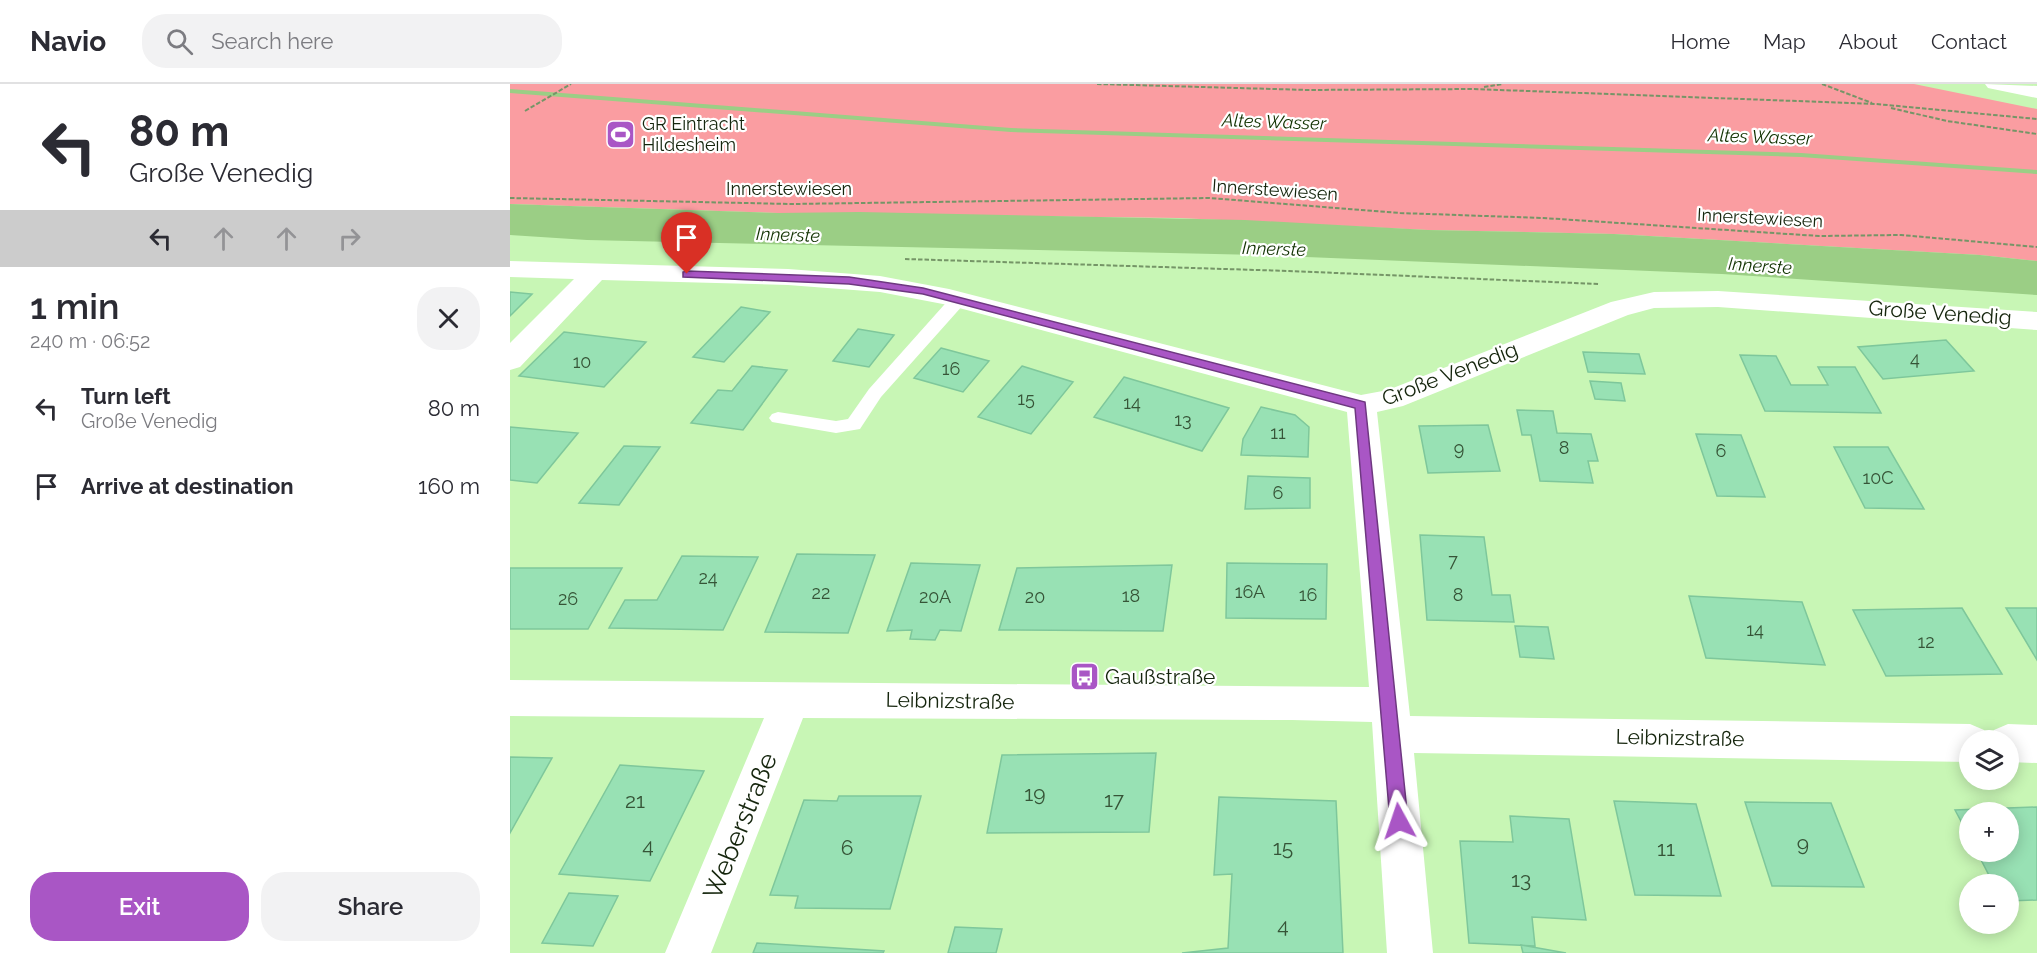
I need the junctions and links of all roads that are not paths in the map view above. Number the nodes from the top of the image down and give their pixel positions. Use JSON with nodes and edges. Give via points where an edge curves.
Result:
{"nodes":[{"id":1,"x":1995,"y":84,"type":"edge"},
{"id":2,"x":2037,"y":92,"type":"edge"},
{"id":3,"x":510,"y":269,"type":"edge"},
{"id":4,"x":595,"y":272,"type":"junction"},
{"id":5,"x":958,"y":300,"type":"junction"},
{"id":6,"x":2037,"y":321,"type":"edge"},
{"id":7,"x":510,"y":360,"type":"edge"},
{"id":8,"x":1361,"y":405,"type":"junction"},
{"id":9,"x":778,"y":418,"type":"dead end"},
{"id":10,"x":510,"y":698,"type":"edge"},
{"id":11,"x":791,"y":699,"type":"junction"},
{"id":12,"x":1390,"y":719,"type":"junction"},
{"id":13,"x":1959,"y":743,"type":"edge"},
{"id":14,"x":2019,"y":743,"type":"edge"},
{"id":15,"x":2037,"y":744,"type":"edge"},
{"id":16,"x":688,"y":953,"type":"edge"},
{"id":17,"x":1410,"y":953,"type":"edge"}],
"edges":[{"from":1,"to":2,"type":"street"},
{"from":3,"to":4,"type":"street","name":"Große Venedig"},
{"from":4,"to":5,"type":"street","name":"Große Venedig","via":[[849,281],[902,287]]},
{"from":4,"to":7,"type":"street"},
{"from":5,"to":8,"type":"street","name":"Große Venedig"},
{"from":5,"to":9,"type":"lane","via":[[874,393],[854,424],[836,427]]},
{"from":6,"to":8,"type":"street","name":"Große Venedig","via":[[1718,299],[1654,300],[1620,308],[1393,399]]},
{"from":8,"to":12,"type":"street"},
{"from":10,"to":11,"type":"street","name":"Leibnizstraße"},
{"from":11,"to":12,"type":"street","name":"Leibnizstraße","via":[[1292,702]]},
{"from":11,"to":16,"type":"street","name":"Weberstraße"},
{"from":12,"to":13,"type":"street","name":"Leibnizstraße"},
{"from":12,"to":17,"type":"street"},
{"from":14,"to":15,"type":"street"}]}
